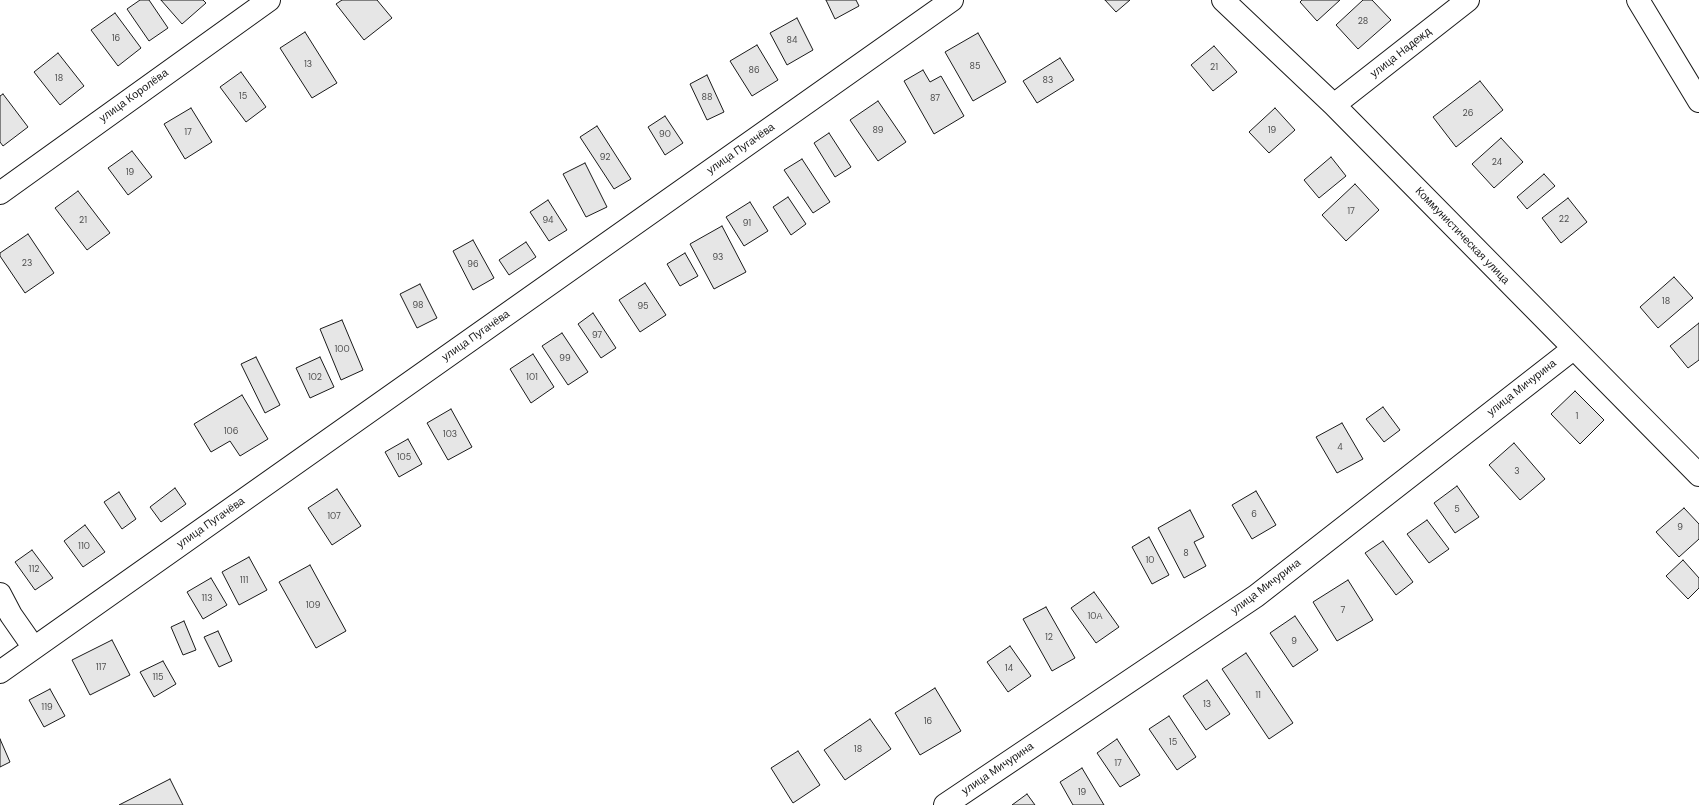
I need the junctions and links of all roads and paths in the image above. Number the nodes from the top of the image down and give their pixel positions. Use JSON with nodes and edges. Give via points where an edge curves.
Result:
{"nodes":[{"id":1,"x":269,"y":0,"type":"edge"},
{"id":2,"x":952,"y":0,"type":"edge"},
{"id":3,"x":1223,"y":0,"type":"edge"},
{"id":4,"x":1468,"y":0,"type":"edge"},
{"id":5,"x":1638,"y":0,"type":"edge"},
{"id":6,"x":1699,"y":102,"type":"edge"},
{"id":7,"x":1334,"y":105,"type":"junction"},
{"id":8,"x":0,"y":193,"type":"edge"},
{"id":9,"x":1573,"y":349,"type":"junction"},
{"id":10,"x":1699,"y":475,"type":"edge"},
{"id":11,"x":0,"y":594,"type":"edge"},
{"id":12,"x":34,"y":648,"type":"junction"},
{"id":13,"x":0,"y":672,"type":"edge"},
{"id":14,"x":945,"y":805,"type":"edge"}],
"edges":[{"from":1,"to":8,"type":"street","name":"улица Королёва"},
{"from":2,"to":12,"type":"street","name":"улица Пугачёва"},
{"from":3,"to":7,"type":"street","name":"Коммунистическая улица"},
{"from":4,"to":7,"type":"street","name":"улица Надежд"},
{"from":5,"to":6,"type":"street"},
{"from":7,"to":9,"type":"street","name":"Коммунистическая улица"},
{"from":9,"to":10,"type":"street","name":"Коммунистическая улица"},
{"from":9,"to":14,"type":"street","name":"улица Мичурина","via":[[1256,596]]},
{"from":11,"to":12,"type":"street"},
{"from":12,"to":13,"type":"street","name":"улица Пугачёва"}]}
